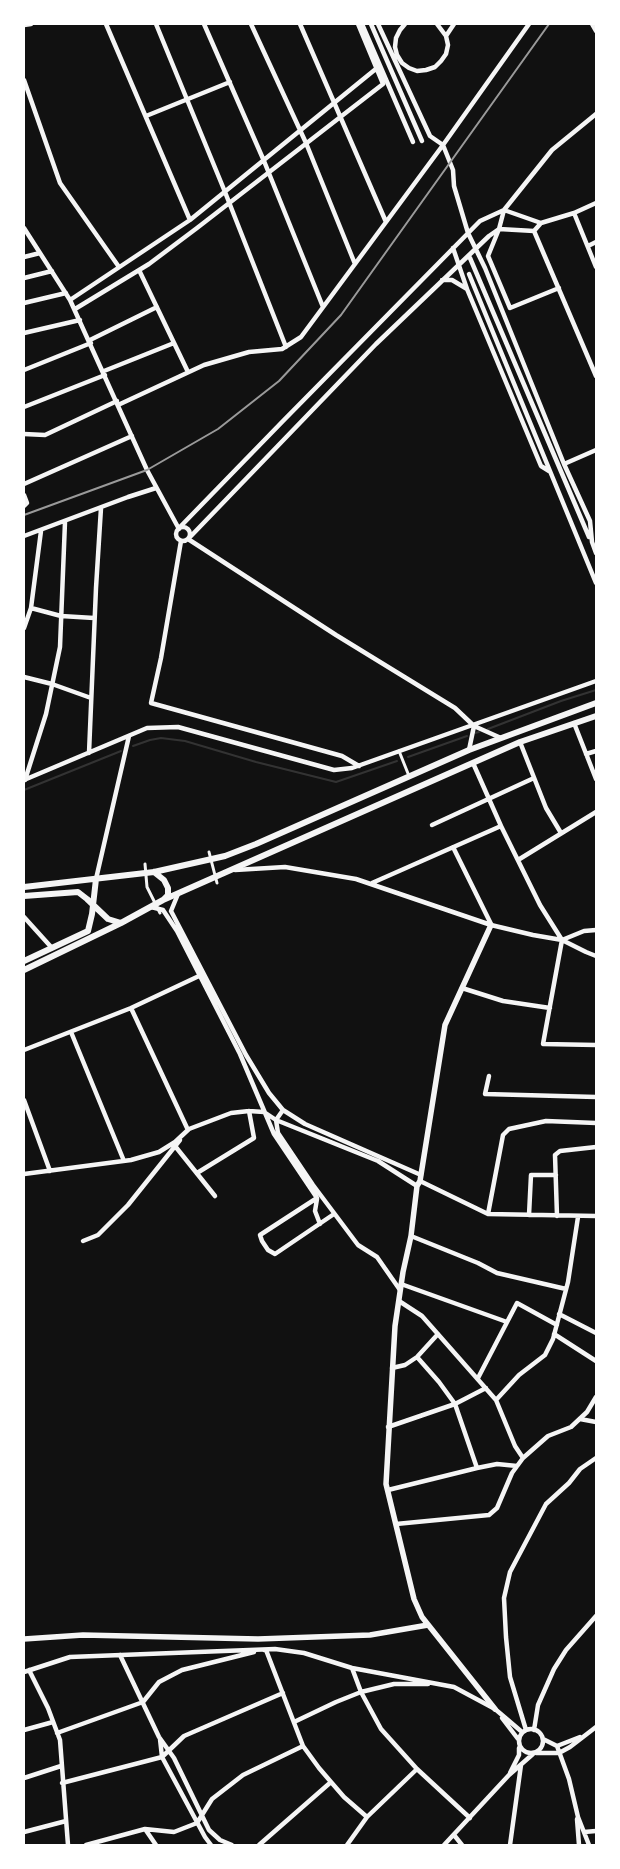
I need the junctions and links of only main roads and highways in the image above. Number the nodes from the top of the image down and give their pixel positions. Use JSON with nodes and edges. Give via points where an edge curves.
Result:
{"nodes":[{"id":1,"x":596,"y":702,"type":"edge"},
{"id":2,"x":596,"y":716,"type":"edge"},
{"id":3,"x":154,"y":872,"type":"junction"},
{"id":4,"x":96,"y":879,"type":"junction"},
{"id":5,"x":24,"y":887,"type":"edge"},
{"id":6,"x":24,"y":896,"type":"edge"},
{"id":7,"x":163,"y":900,"type":"junction"},
{"id":8,"x":93,"y":905,"type":"junction"},
{"id":9,"x":121,"y":923,"type":"junction"},
{"id":10,"x":24,"y":961,"type":"edge"},
{"id":11,"x":24,"y":970,"type":"edge"}],
"edges":[{"from":1,"to":3,"type":"main road","via":[[469,750],[225,856],[209,856]]},
{"from":2,"to":7,"type":"main road","via":[[520,742],[216,880]]},
{"from":3,"to":4,"type":"main road"},
{"from":3,"to":7,"type":"main road","via":[[168,888],[168,895]]},
{"from":4,"to":5,"type":"main road"},
{"from":4,"to":8,"type":"main road"},
{"from":6,"to":8,"type":"main road","via":[[78,892]]},
{"from":7,"to":9,"type":"main road","via":[[156,909]]},
{"from":8,"to":9,"type":"main road","via":[[108,919]]},
{"from":8,"to":10,"type":"main road","via":[[88,931]]},
{"from":9,"to":11,"type":"main road"}]}
